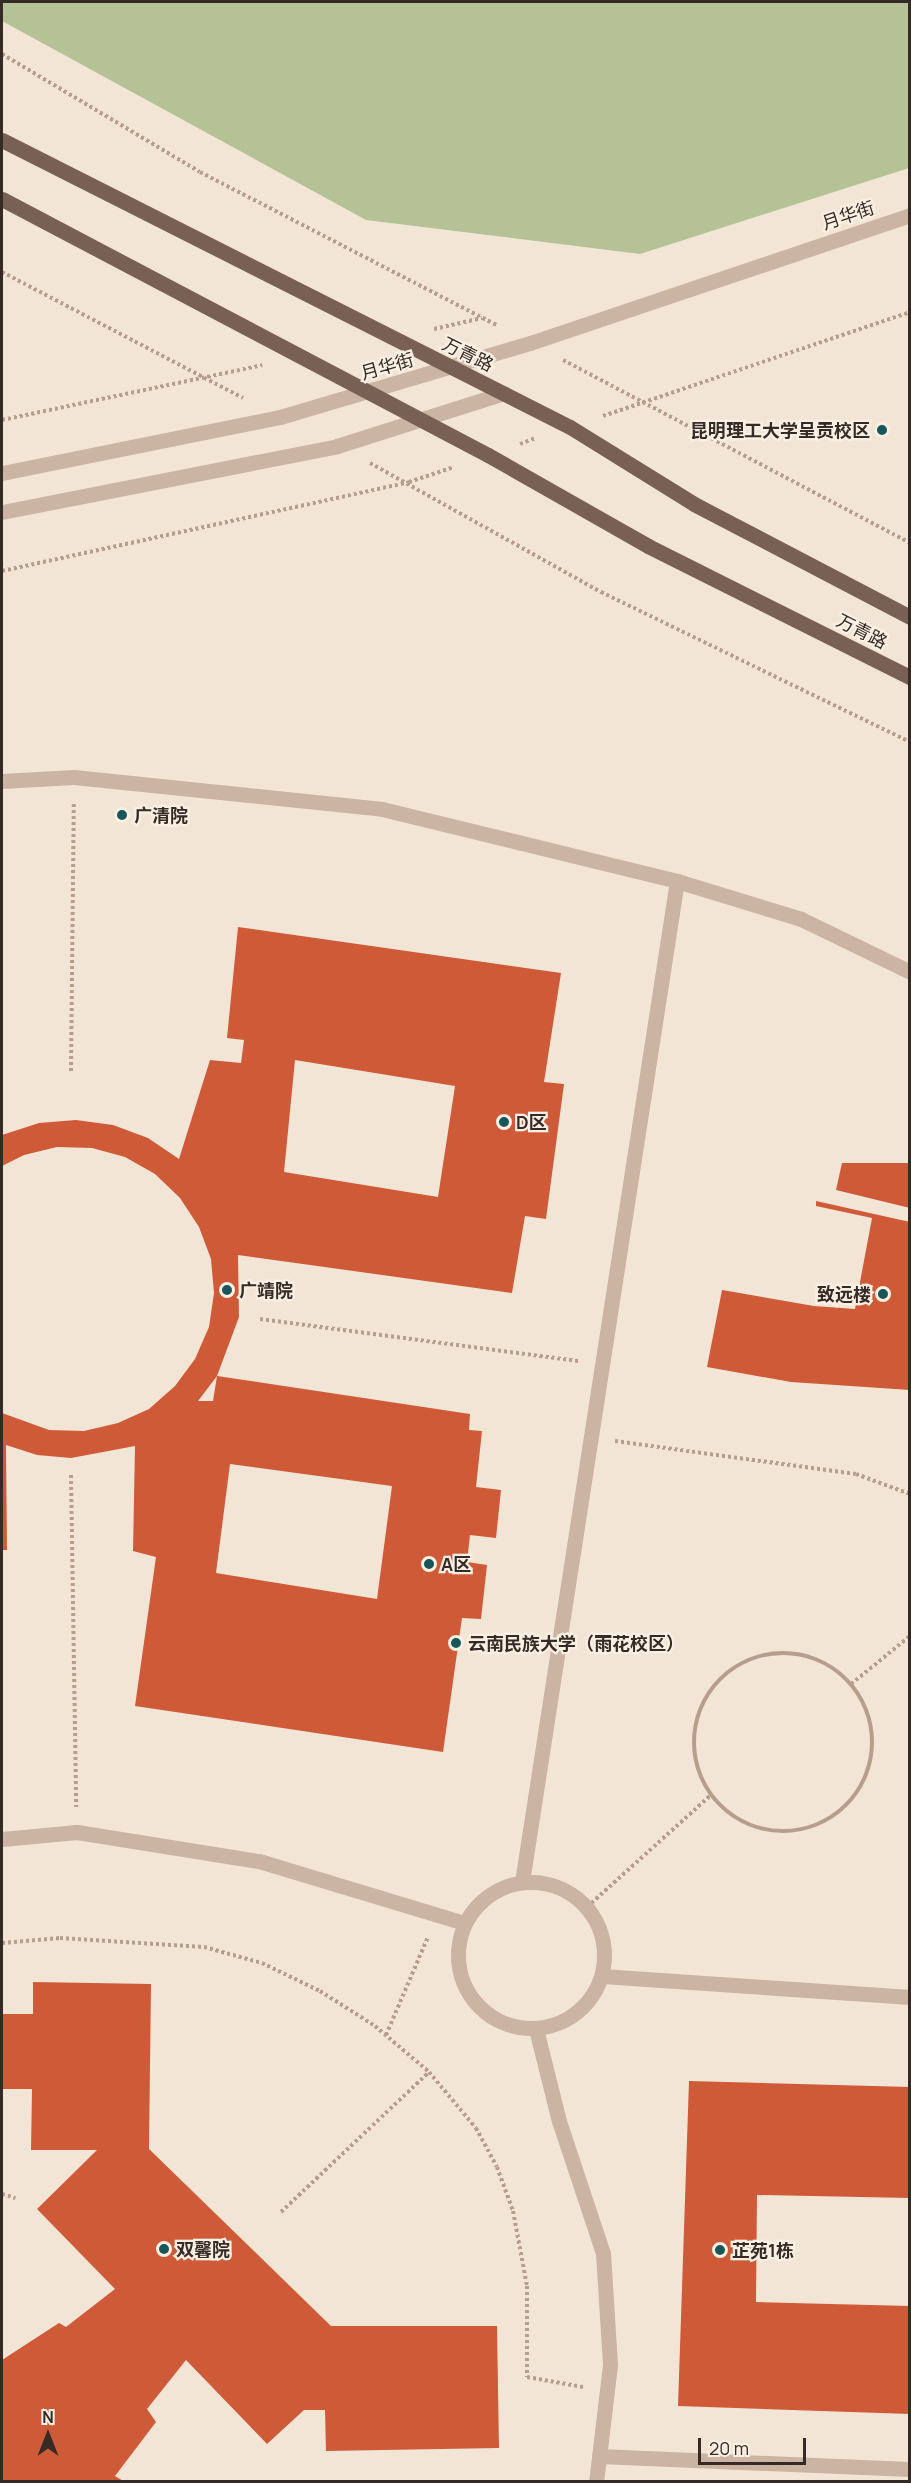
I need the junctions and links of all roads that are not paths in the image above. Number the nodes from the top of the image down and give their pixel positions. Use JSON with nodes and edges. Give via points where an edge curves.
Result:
{"nodes":[{"id":1,"x":2,"y":140,"type":"edge"},
{"id":2,"x":2,"y":199,"type":"edge"},
{"id":3,"x":909,"y":215,"type":"edge"},
{"id":4,"x":450,"y":368,"type":"junction"},
{"id":5,"x":368,"y":392,"type":"junction"},
{"id":6,"x":504,"y":393,"type":"junction"},
{"id":7,"x":422,"y":421,"type":"junction"},
{"id":8,"x":2,"y":473,"type":"edge"},
{"id":9,"x":2,"y":512,"type":"edge"},
{"id":10,"x":909,"y":617,"type":"edge"},
{"id":11,"x":909,"y":677,"type":"edge"},
{"id":12,"x":2,"y":781,"type":"edge"},
{"id":13,"x":677,"y":880,"type":"junction"},
{"id":14,"x":909,"y":972,"type":"edge"},
{"id":15,"x":2,"y":1839,"type":"edge"},
{"id":16,"x":522,"y":1882,"type":"junction"},
{"id":17,"x":464,"y":1923,"type":"junction"},
{"id":18,"x":602,"y":1976,"type":"junction"},
{"id":19,"x":909,"y":1997,"type":"edge"},
{"id":20,"x":536,"y":2029,"type":"junction"},
{"id":21,"x":599,"y":2456,"type":"junction"},
{"id":22,"x":909,"y":2469,"type":"edge"},
{"id":23,"x":596,"y":2481,"type":"edge"}],
"edges":[{"from":1,"to":4,"type":"main road","name":"万青路"},
{"from":2,"to":5,"type":"main road","name":"万青路"},
{"from":3,"to":4,"type":"street","name":"月华街"},
{"from":4,"to":5,"type":"street","name":"月华街"},
{"from":4,"to":6,"type":"main road","name":"万青路"},
{"from":5,"to":7,"type":"main road","name":"万青路"},
{"from":5,"to":8,"type":"street","name":"月华街","via":[[280,417]]},
{"from":6,"to":7,"type":"street"},
{"from":6,"to":10,"type":"main road","name":"万青路","via":[[570,427],[694,504]]},
{"from":7,"to":9,"type":"street","via":[[337,446]]},
{"from":7,"to":11,"type":"main road","name":"万青路","via":[[648,546]]},
{"from":12,"to":13,"type":"street","via":[[74,777],[382,809]]},
{"from":13,"to":14,"type":"street","via":[[801,919]]},
{"from":13,"to":16,"type":"street"},
{"from":15,"to":17,"type":"street","via":[[76,1832],[259,1861]]},
{"from":16,"to":17,"type":"street","via":[[488,1895]]},
{"from":16,"to":18,"type":"street","via":[[558,1886],[587,1907],[604,1940]]},
{"from":17,"to":20,"type":"street","via":[[456,1952],[462,1983],[479,2008],[505,2024]]},
{"from":18,"to":19,"type":"street"},
{"from":18,"to":20,"type":"street","via":[[588,2002],[572,2015]]},
{"from":20,"to":21,"type":"street","via":[[559,2121],[603,2253],[610,2365]]},
{"from":21,"to":22,"type":"street"},
{"from":21,"to":23,"type":"street"}]}
